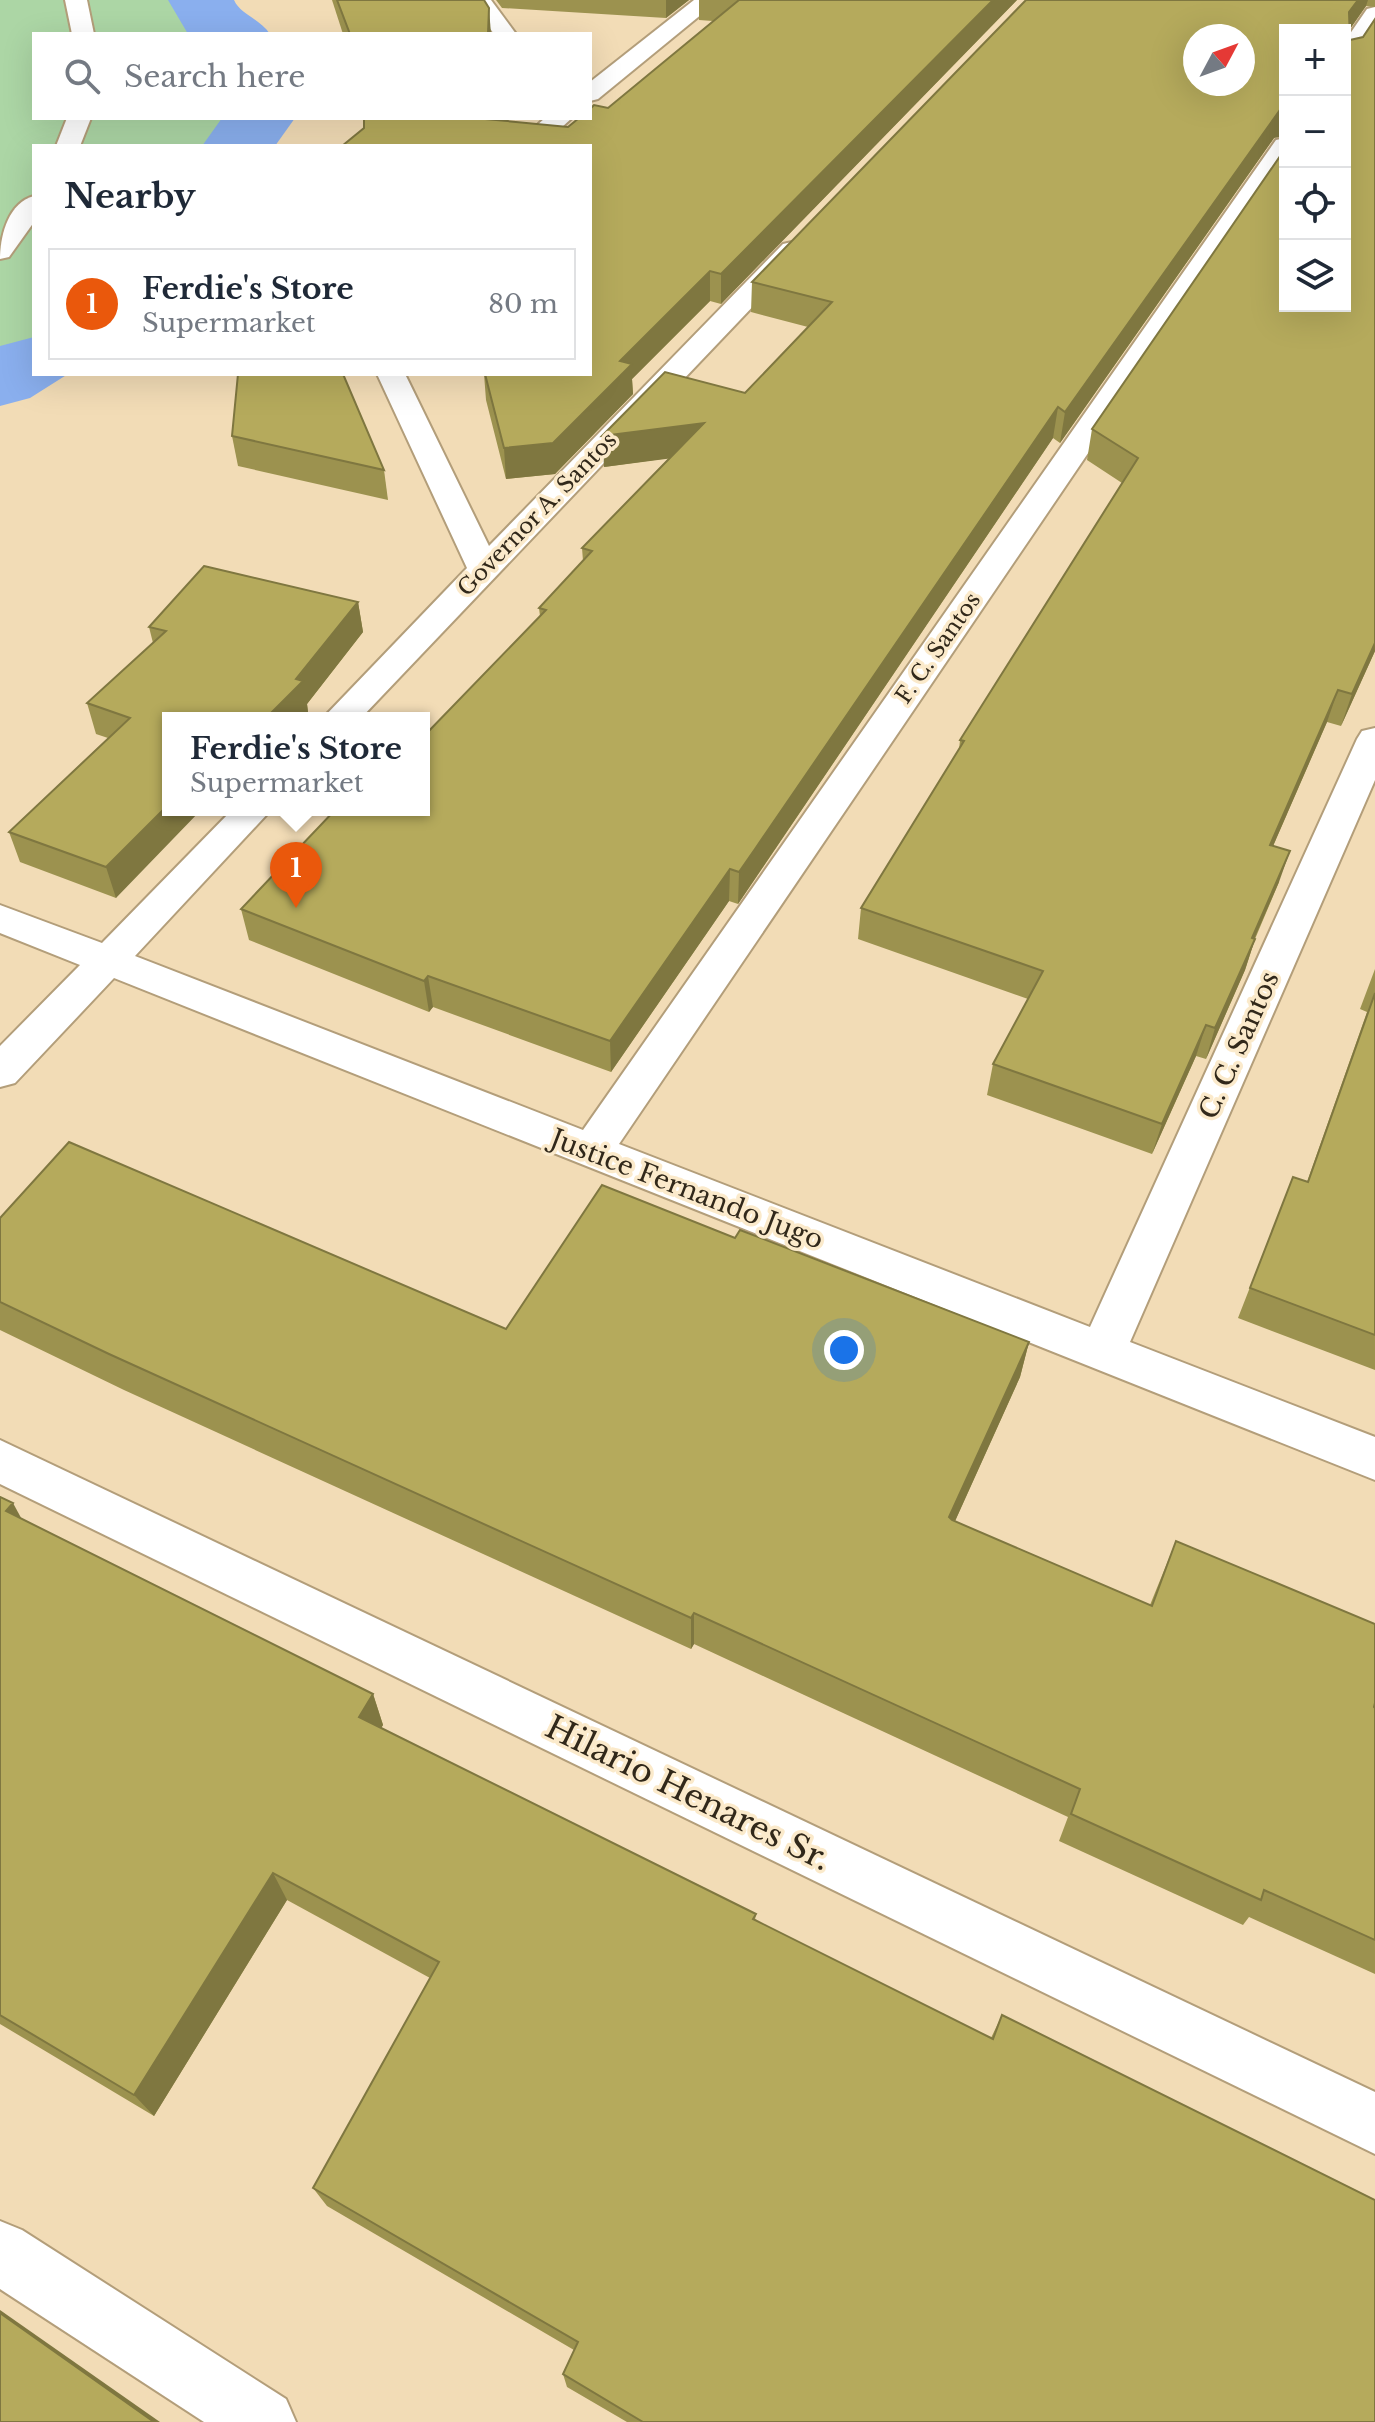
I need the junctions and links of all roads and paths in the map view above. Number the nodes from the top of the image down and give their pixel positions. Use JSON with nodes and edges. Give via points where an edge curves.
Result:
{"nodes":[{"id":1,"x":76,"y":0,"type":"edge"},
{"id":2,"x":480,"y":0,"type":"edge"},
{"id":3,"x":708,"y":0,"type":"edge"},
{"id":4,"x":1375,"y":14,"type":"edge"},
{"id":5,"x":83,"y":32,"type":"edge"},
{"id":6,"x":504,"y":32,"type":"edge"},
{"id":7,"x":1351,"y":49,"type":"edge"},
{"id":8,"x":592,"y":92,"type":"edge"},
{"id":9,"x":78,"y":120,"type":"edge"},
{"id":10,"x":558,"y":120,"type":"edge"},
{"id":11,"x":69,"y":144,"type":"edge"},
{"id":12,"x":528,"y":144,"type":"edge"},
{"id":13,"x":1279,"y":154,"type":"edge"},
{"id":14,"x":32,"y":207,"type":"edge"},
{"id":15,"x":813,"y":228,"type":"edge"},
{"id":16,"x":0,"y":251,"type":"edge"},
{"id":17,"x":392,"y":376,"type":"edge"},
{"id":18,"x":484,"y":570,"type":"junction"},
{"id":19,"x":347,"y":712,"type":"edge"},
{"id":20,"x":1375,"y":739,"type":"edge"},
{"id":21,"x":247,"y":816,"type":"edge"},
{"id":22,"x":0,"y":918,"type":"edge"},
{"id":23,"x":106,"y":962,"type":"junction"},
{"id":24,"x":0,"y":1072,"type":"edge"},
{"id":25,"x":591,"y":1151,"type":"junction"},
{"id":26,"x":1102,"y":1352,"type":"junction"},
{"id":27,"x":1375,"y":1459,"type":"edge"},
{"id":28,"x":0,"y":1461,"type":"edge"},
{"id":29,"x":1375,"y":2124,"type":"edge"},
{"id":30,"x":0,"y":2252,"type":"edge"},
{"id":31,"x":263,"y":2422,"type":"edge"}],
"edges":[{"from":1,"to":5,"type":"street"},
{"from":2,"to":6,"type":"street"},
{"from":3,"to":8,"type":"street"},
{"from":4,"to":7,"type":"street"},
{"from":9,"to":11,"type":"street"},
{"from":10,"to":12,"type":"street"},
{"from":13,"to":25,"type":"street","name":"F. C. Santos"},
{"from":14,"to":16,"type":"street"},
{"from":15,"to":18,"type":"street","name":"Governor A. Santos"},
{"from":17,"to":18,"type":"street"},
{"from":18,"to":19,"type":"street","name":"Governor A. Santos"},
{"from":20,"to":26,"type":"street","name":"C. C. Santos"},
{"from":21,"to":23,"type":"street"},
{"from":22,"to":23,"type":"street","name":"Justice Fernando Jugo"},
{"from":23,"to":24,"type":"street"},
{"from":23,"to":25,"type":"street","name":"Justice Fernando Jugo"},
{"from":25,"to":26,"type":"street","name":"Justice Fernando Jugo"},
{"from":26,"to":27,"type":"street","name":"Justice Fernando Jugo"},
{"from":28,"to":29,"type":"street","name":"Hilario Henares Sr."},
{"from":30,"to":31,"type":"street"}]}
